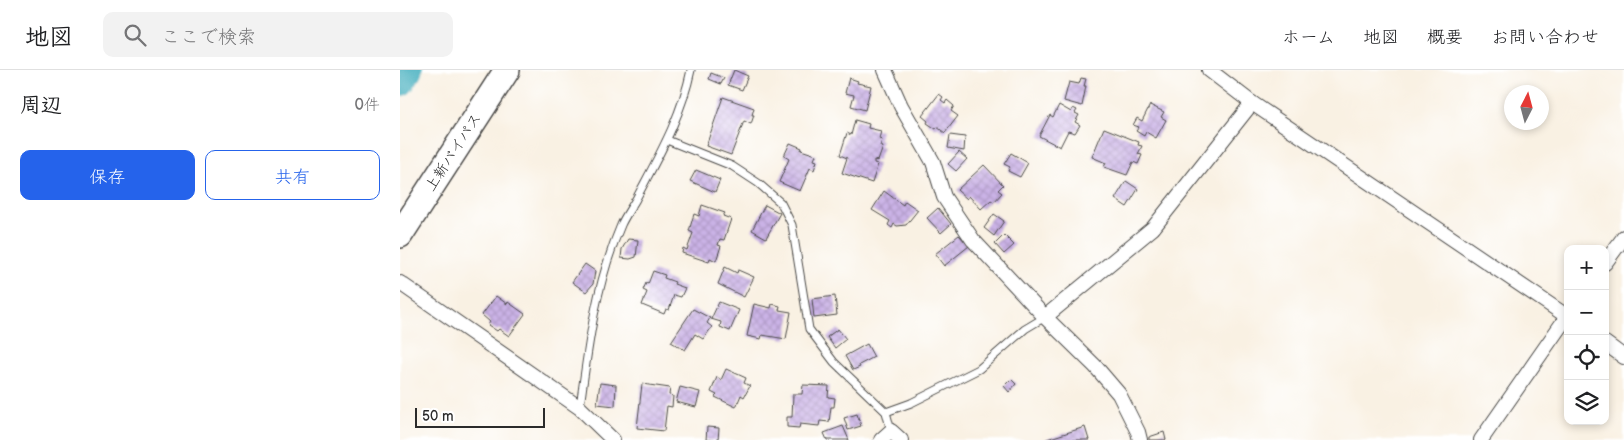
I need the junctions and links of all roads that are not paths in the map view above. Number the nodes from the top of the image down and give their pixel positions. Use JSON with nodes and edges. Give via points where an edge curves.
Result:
{"nodes":[{"id":1,"x":507,"y":70,"type":"edge"},
{"id":2,"x":691,"y":70,"type":"edge"},
{"id":3,"x":885,"y":70,"type":"edge"},
{"id":4,"x":1209,"y":70,"type":"edge"},
{"id":5,"x":1252,"y":103,"type":"junction"},
{"id":6,"x":667,"y":140,"type":"junction"},
{"id":7,"x":400,"y":235,"type":"edge"},
{"id":8,"x":1624,"y":237,"type":"edge"},
{"id":9,"x":1609,"y":258,"type":"edge"},
{"id":10,"x":400,"y":283,"type":"edge"},
{"id":11,"x":1564,"y":313,"type":"edge"},
{"id":12,"x":1045,"y":317,"type":"junction"},
{"id":13,"x":1564,"y":322,"type":"edge"},
{"id":14,"x":1609,"y":347,"type":"edge"},
{"id":15,"x":1624,"y":357,"type":"edge"},
{"id":16,"x":580,"y":408,"type":"junction"},
{"id":17,"x":886,"y":412,"type":"junction"},
{"id":18,"x":891,"y":437,"type":"edge"},
{"id":19,"x":613,"y":440,"type":"edge"},
{"id":20,"x":1140,"y":440,"type":"edge"},
{"id":21,"x":1481,"y":440,"type":"edge"}],
"edges":[{"from":1,"to":7,"type":"highway","name":"上新バイパス"},
{"from":2,"to":6,"type":"lane","via":[[687,91]]},
{"from":3,"to":12,"type":"street","via":[[933,162],[944,196],[973,240]]},
{"from":4,"to":5,"type":"street"},
{"from":5,"to":11,"type":"street"},
{"from":5,"to":12,"type":"street","via":[[1153,228]]},
{"from":6,"to":16,"type":"lane","via":[[621,224],[609,257],[591,325]]},
{"from":6,"to":17,"type":"lane","via":[[732,166],[782,202],[792,225],[809,329],[834,362]]},
{"from":8,"to":9,"type":"street"},
{"from":10,"to":16,"type":"street"},
{"from":12,"to":17,"type":"lane","via":[[1024,329],[979,369]]},
{"from":12,"to":20,"type":"street","via":[[1119,394]]},
{"from":13,"to":21,"type":"street"},
{"from":14,"to":15,"type":"street"},
{"from":16,"to":19,"type":"street"},
{"from":17,"to":18,"type":"lane"}]}
